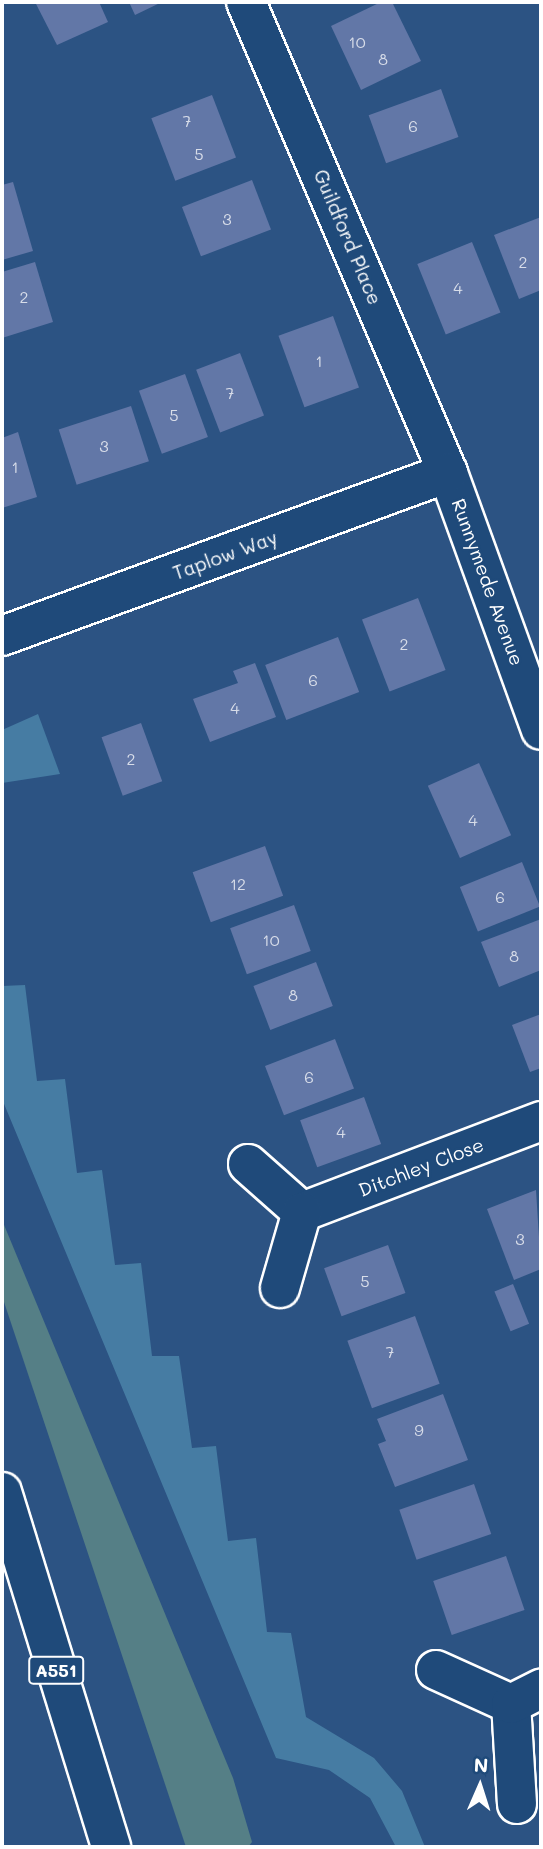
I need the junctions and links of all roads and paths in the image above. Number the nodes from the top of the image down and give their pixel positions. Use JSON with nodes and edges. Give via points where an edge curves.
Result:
{"nodes":[{"id":1,"x":246,"y":2,"type":"edge"},
{"id":2,"x":448,"y":473,"type":"junction"},
{"id":3,"x":2,"y":636,"type":"edge"},
{"id":4,"x":541,"y":730,"type":"edge"},
{"id":5,"x":541,"y":1121,"type":"edge"},
{"id":6,"x":248,"y":1164,"type":"dead end"},
{"id":7,"x":302,"y":1212,"type":"junction"},
{"id":8,"x":280,"y":1288,"type":"dead end"},
{"id":9,"x":2,"y":1492,"type":"edge"},
{"id":10,"x":436,"y":1670,"type":"dead end"},
{"id":11,"x":526,"y":1696,"type":"edge"},
{"id":12,"x":517,"y":1804,"type":"dead end"},
{"id":13,"x":111,"y":1847,"type":"edge"}],
"edges":[{"from":1,"to":2,"type":"street","name":"Guildford Place"},
{"from":2,"to":3,"type":"street","name":"Taplow Way"},
{"from":2,"to":4,"type":"street","name":"Runnymede Avenue"},
{"from":5,"to":7,"type":"street","name":"Ditchley Close"},
{"from":6,"to":7,"type":"street"},
{"from":7,"to":8,"type":"street"},
{"from":9,"to":13,"type":"street","number":"A551"},
{"from":10,"to":11,"type":"street"},
{"from":11,"to":12,"type":"street"}]}
